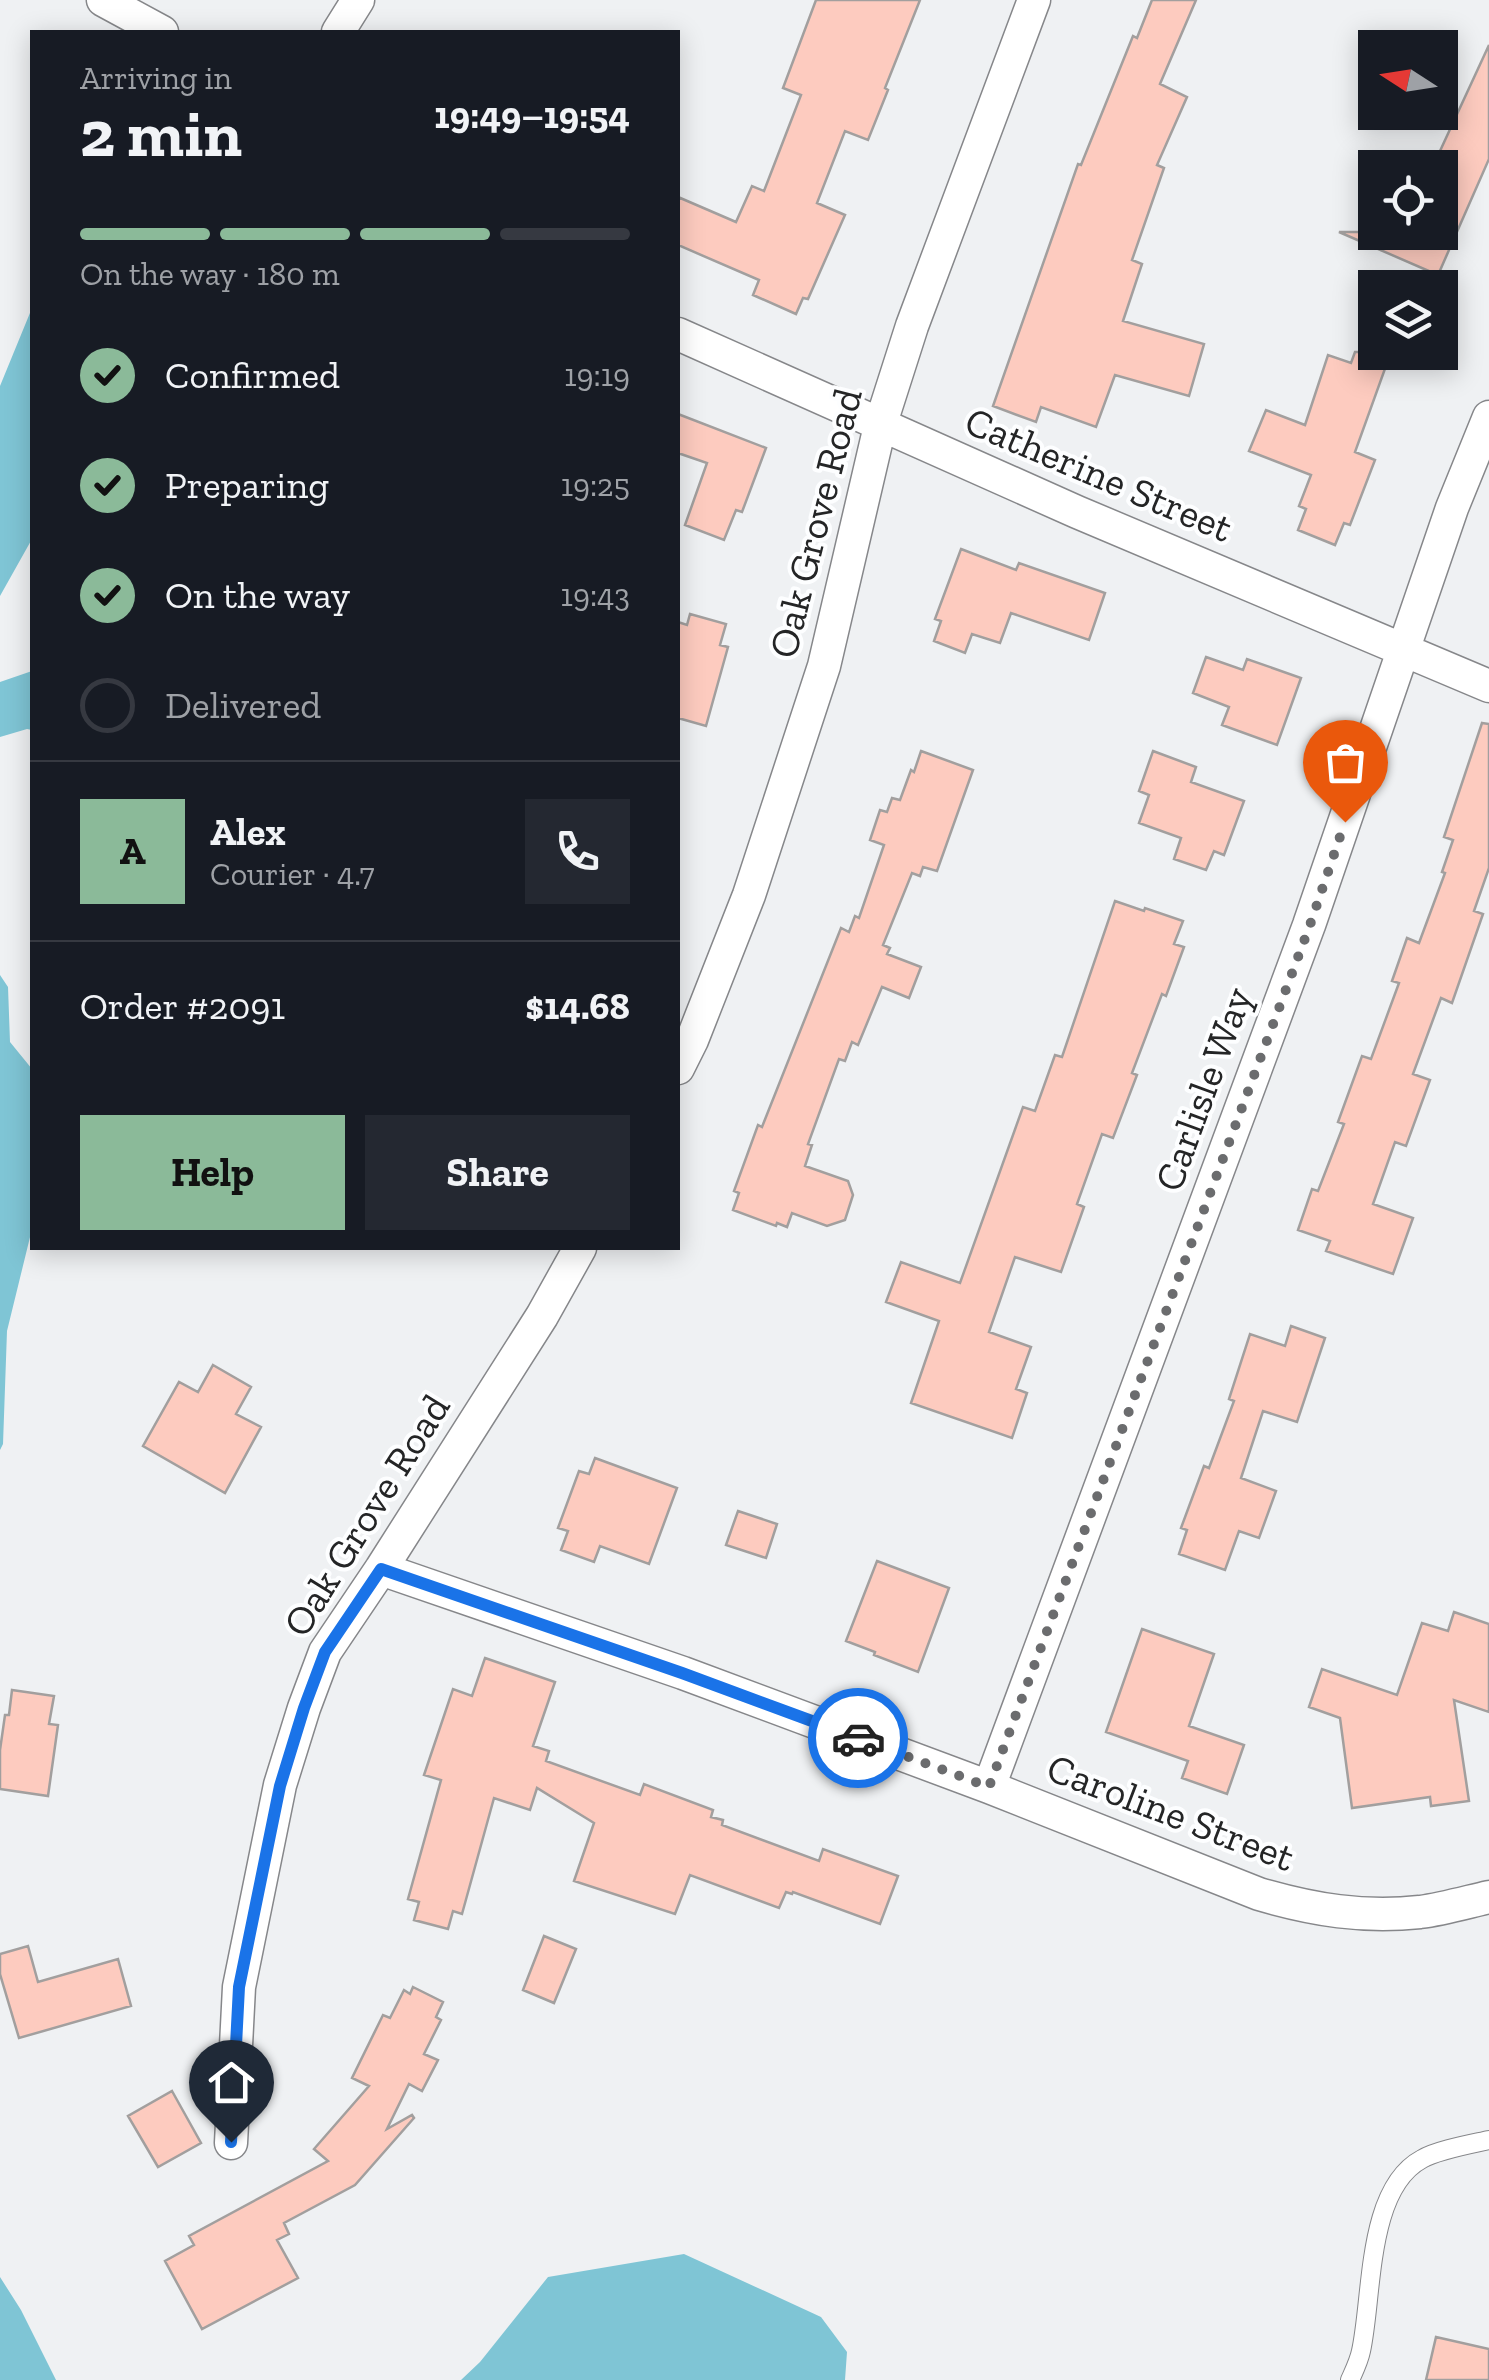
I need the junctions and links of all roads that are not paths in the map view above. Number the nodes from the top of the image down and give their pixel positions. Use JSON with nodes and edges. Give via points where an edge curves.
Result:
{"nodes":[{"id":1,"x":103,"y":0,"type":"edge"},
{"id":2,"x":358,"y":0,"type":"edge"},
{"id":3,"x":1034,"y":0,"type":"edge"},
{"id":4,"x":158,"y":30,"type":"edge"},
{"id":5,"x":339,"y":30,"type":"edge"},
{"id":6,"x":680,"y":335,"type":"edge"},
{"id":7,"x":1489,"y":416,"type":"edge"},
{"id":8,"x":880,"y":426,"type":"junction"},
{"id":9,"x":1404,"y":650,"type":"junction"},
{"id":10,"x":1489,"y":686,"type":"edge"},
{"id":11,"x":680,"y":1064,"type":"edge"},
{"id":12,"x":579,"y":1250,"type":"edge"},
{"id":13,"x":381,"y":1569,"type":"junction"},
{"id":14,"x":989,"y":1787,"type":"junction"},
{"id":15,"x":1489,"y":1898,"type":"edge"},
{"id":16,"x":1489,"y":2140,"type":"edge"},
{"id":17,"x":231,"y":2142,"type":"dead end"},
{"id":18,"x":1350,"y":2380,"type":"edge"}],
"edges":[{"from":1,"to":4,"type":"street"},
{"from":2,"to":5,"type":"street"},
{"from":3,"to":8,"type":"street","name":"Oak Grove Road"},
{"from":6,"to":8,"type":"street","name":"Catherine Street"},
{"from":7,"to":9,"type":"street","name":"Carlisle Way"},
{"from":8,"to":9,"type":"street","name":"Catherine Street"},
{"from":8,"to":11,"type":"street","name":"Oak Grove Road","via":[[824,666],[749,895]]},
{"from":9,"to":10,"type":"street","name":"Catherine Street"},
{"from":9,"to":14,"type":"street","name":"Carlisle Way","via":[[1310,925]]},
{"from":12,"to":13,"type":"street","name":"Oak Grove Road"},
{"from":13,"to":14,"type":"street","name":"Caroline Street"},
{"from":13,"to":17,"type":"street","name":"Oak Grove Road","via":[[325,1652],[280,1786],[239,1987]]},
{"from":14,"to":15,"type":"street","name":"Caroline Street","via":[[1305,1907],[1423,1912]]},
{"from":16,"to":18,"type":"lane","via":[[1421,2159],[1394,2184]]}]}
